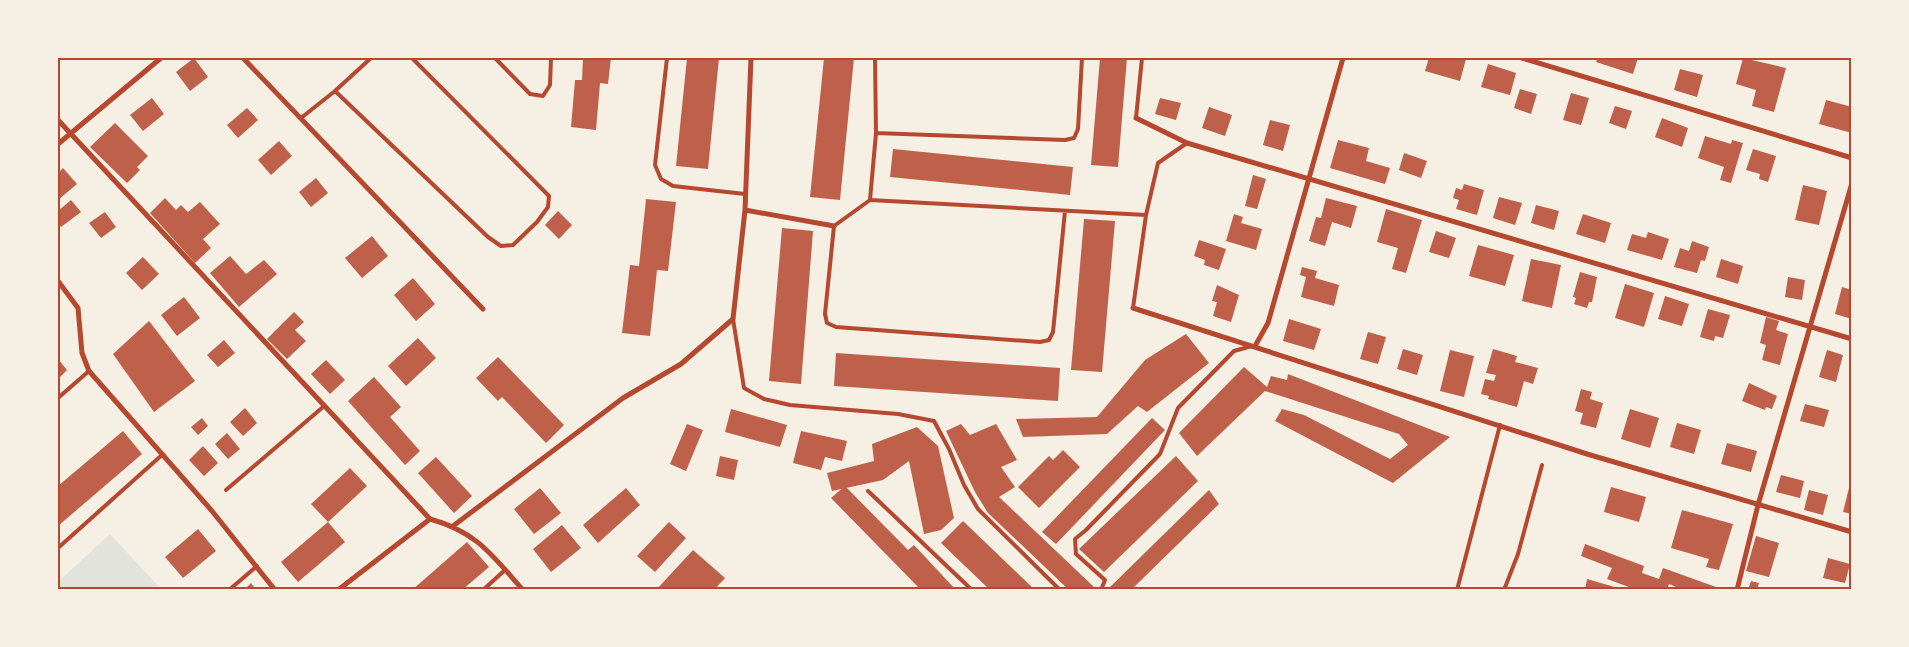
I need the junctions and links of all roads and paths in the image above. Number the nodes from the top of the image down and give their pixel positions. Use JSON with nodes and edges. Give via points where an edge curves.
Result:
{"nodes":[{"id":1,"x":161,"y":58,"type":"edge"},
{"id":2,"x":243,"y":58,"type":"edge"},
{"id":3,"x":371,"y":58,"type":"edge"},
{"id":4,"x":412,"y":58,"type":"edge"},
{"id":5,"x":494,"y":58,"type":"edge"},
{"id":6,"x":551,"y":58,"type":"edge"},
{"id":7,"x":667,"y":58,"type":"edge"},
{"id":8,"x":751,"y":58,"type":"edge"},
{"id":9,"x":875,"y":58,"type":"edge"},
{"id":10,"x":1082,"y":58,"type":"edge"},
{"id":11,"x":1142,"y":58,"type":"edge"},
{"id":12,"x":1343,"y":58,"type":"edge"},
{"id":13,"x":1522,"y":58,"type":"edge"},
{"id":14,"x":335,"y":91,"type":"junction"},
{"id":15,"x":301,"y":118,"type":"junction"},
{"id":16,"x":1136,"y":118,"type":"joint"},
{"id":17,"x":58,"y":120,"type":"edge"},
{"id":18,"x":876,"y":133,"type":"junction"},
{"id":19,"x":69,"y":134,"type":"junction"},
{"id":20,"x":58,"y":144,"type":"edge"},
{"id":21,"x":1187,"y":144,"type":"junction"},
{"id":22,"x":1852,"y":158,"type":"edge"},
{"id":23,"x":1307,"y":180,"type":"junction"},
{"id":24,"x":1852,"y":183,"type":"edge"},
{"id":25,"x":745,"y":194,"type":"junction"},
{"id":26,"x":870,"y":200,"type":"junction"},
{"id":27,"x":745,"y":210,"type":"junction"},
{"id":28,"x":1065,"y":211,"type":"junction"},
{"id":29,"x":1146,"y":215,"type":"junction"},
{"id":30,"x":834,"y":226,"type":"junction"},
{"id":31,"x":58,"y":281,"type":"edge"},
{"id":32,"x":1133,"y":308,"type":"joint"},
{"id":33,"x":483,"y":309,"type":"dead end"},
{"id":34,"x":733,"y":320,"type":"junction"},
{"id":35,"x":1810,"y":327,"type":"junction"},
{"id":36,"x":1852,"y":339,"type":"edge"},
{"id":37,"x":1255,"y":346,"type":"junction"},
{"id":38,"x":90,"y":372,"type":"junction"},
{"id":39,"x":58,"y":398,"type":"edge"},
{"id":40,"x":323,"y":407,"type":"junction"},
{"id":41,"x":1500,"y":426,"type":"junction"},
{"id":42,"x":163,"y":454,"type":"junction"},
{"id":43,"x":1542,"y":465,"type":"dead end"},
{"id":44,"x":226,"y":490,"type":"dead end"},
{"id":45,"x":868,"y":491,"type":"dead end"},
{"id":46,"x":1758,"y":506,"type":"junction"},
{"id":47,"x":430,"y":519,"type":"junction"},
{"id":48,"x":453,"y":526,"type":"junction"},
{"id":49,"x":1852,"y":532,"type":"edge"},
{"id":50,"x":58,"y":548,"type":"edge"},
{"id":51,"x":257,"y":566,"type":"junction"},
{"id":52,"x":505,"y":570,"type":"junction"},
{"id":53,"x":229,"y":590,"type":"edge"},
{"id":54,"x":275,"y":590,"type":"edge"},
{"id":55,"x":338,"y":590,"type":"edge"},
{"id":56,"x":483,"y":590,"type":"edge"},
{"id":57,"x":522,"y":590,"type":"edge"},
{"id":58,"x":972,"y":590,"type":"edge"},
{"id":59,"x":1060,"y":590,"type":"edge"},
{"id":60,"x":1102,"y":590,"type":"edge"},
{"id":61,"x":1457,"y":590,"type":"edge"},
{"id":62,"x":1504,"y":590,"type":"edge"},
{"id":63,"x":1737,"y":590,"type":"edge"}],
"edges":[{"from":1,"to":19,"type":"street"},
{"from":2,"to":15,"type":"street"},
{"from":3,"to":14,"type":"lane"},
{"from":4,"to":14,"type":"lane","via":[[549,196],[548,207],[543,214],[513,245],[502,246],[488,237]]},
{"from":5,"to":6,"type":"lane","via":[[530,94],[543,96],[550,86]]},
{"from":7,"to":25,"type":"lane","via":[[655,165],[661,179],[673,186]]},
{"from":8,"to":25,"type":"street"},
{"from":9,"to":18,"type":"lane"},
{"from":10,"to":18,"type":"lane","via":[[1078,129],[1074,138]]},
{"from":11,"to":16,"type":"lane"},
{"from":12,"to":23,"type":"street"},
{"from":13,"to":22,"type":"street"},
{"from":14,"to":15,"type":"lane"},
{"from":15,"to":33,"type":"street"},
{"from":16,"to":21,"type":"street"},
{"from":17,"to":19,"type":"street"},
{"from":18,"to":26,"type":"lane"},
{"from":19,"to":20,"type":"street"},
{"from":19,"to":40,"type":"street"},
{"from":21,"to":23,"type":"street"},
{"from":21,"to":29,"type":"lane","via":[[1158,163]]},
{"from":23,"to":35,"type":"street"},
{"from":23,"to":37,"type":"street","via":[[1268,323]]},
{"from":24,"to":35,"type":"street"},
{"from":25,"to":27,"type":"street"},
{"from":26,"to":28,"type":"lane"},
{"from":26,"to":30,"type":"lane"},
{"from":27,"to":30,"type":"street"},
{"from":27,"to":34,"type":"street"},
{"from":28,"to":29,"type":"lane"},
{"from":28,"to":30,"type":"lane","via":[[1053,332],[1049,340],[1040,342],[836,327],[827,323],[825,314]]},
{"from":29,"to":32,"type":"lane"},
{"from":31,"to":38,"type":"street","via":[[78,308],[82,352]]},
{"from":32,"to":37,"type":"street"},
{"from":34,"to":48,"type":"street","via":[[681,364],[624,398]]},
{"from":34,"to":59,"type":"lane","via":[[744,388],[764,399],[790,405],[898,414],[934,421],[978,509]]},
{"from":35,"to":36,"type":"street"},
{"from":35,"to":46,"type":"street"},
{"from":37,"to":41,"type":"street"},
{"from":37,"to":60,"type":"lane","via":[[1234,351],[1178,408],[1160,454],[1075,539],[1076,554],[1105,580]]},
{"from":38,"to":39,"type":"lane"},
{"from":38,"to":42,"type":"street"},
{"from":40,"to":44,"type":"lane"},
{"from":40,"to":47,"type":"street"},
{"from":41,"to":46,"type":"street"},
{"from":41,"to":61,"type":"lane"},
{"from":42,"to":50,"type":"lane"},
{"from":42,"to":51,"type":"street"},
{"from":43,"to":62,"type":"lane","via":[[1518,554]]},
{"from":45,"to":58,"type":"lane"},
{"from":46,"to":49,"type":"street"},
{"from":46,"to":63,"type":"street"},
{"from":47,"to":48,"type":"street"},
{"from":47,"to":55,"type":"street"},
{"from":48,"to":52,"type":"street","via":[[483,545]]},
{"from":51,"to":53,"type":"lane"},
{"from":51,"to":54,"type":"street"},
{"from":52,"to":56,"type":"lane"},
{"from":52,"to":57,"type":"street"}]}
